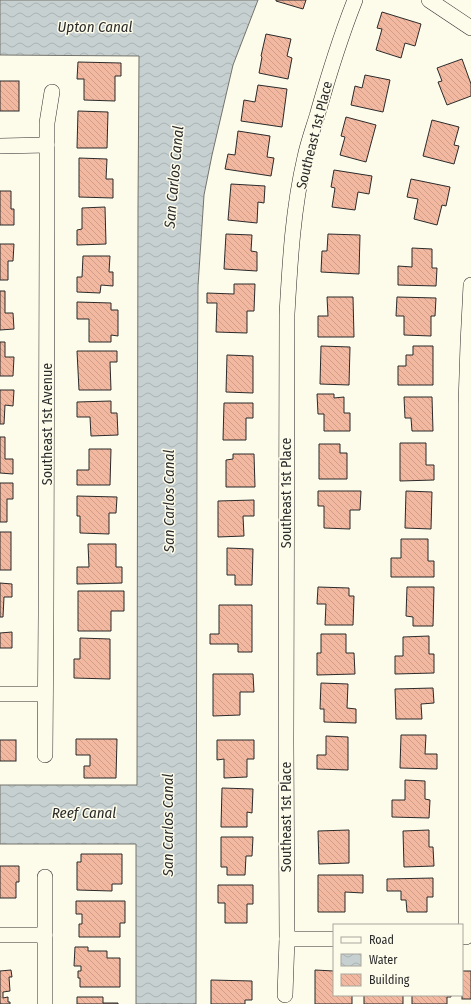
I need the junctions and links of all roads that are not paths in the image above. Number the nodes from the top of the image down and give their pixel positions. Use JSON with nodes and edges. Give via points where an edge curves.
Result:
{"nodes":[{"id":1,"x":355,"y":0,"type":"edge"},
{"id":2,"x":429,"y":0,"type":"edge"},
{"id":3,"x":471,"y":28,"type":"edge"},
{"id":4,"x":52,"y":92,"type":"dead end"},
{"id":5,"x":47,"y":145,"type":"junction"},
{"id":6,"x":0,"y":146,"type":"edge"},
{"id":7,"x":471,"y":285,"type":"edge"},
{"id":8,"x":0,"y":694,"type":"edge"},
{"id":9,"x":45,"y":694,"type":"junction"},
{"id":10,"x":45,"y":755,"type":"dead end"},
{"id":11,"x":45,"y":877,"type":"dead end"},
{"id":12,"x":0,"y":935,"type":"edge"},
{"id":13,"x":45,"y":935,"type":"junction"},
{"id":14,"x":466,"y":937,"type":"edge"},
{"id":15,"x":287,"y":939,"type":"junction"},
{"id":16,"x":333,"y":939,"type":"edge"},
{"id":17,"x":286,"y":994,"type":"dead end"},
{"id":18,"x":45,"y":1004,"type":"edge"}],
"edges":[{"from":1,"to":15,"type":"street","name":"Southeast 1st Place","via":[[322,96],[305,157],[291,251],[287,314],[286,413]]},
{"from":2,"to":3,"type":"street"},
{"from":4,"to":5,"type":"street","name":"Southeast 1st Avenue"},
{"from":5,"to":6,"type":"street"},
{"from":5,"to":9,"type":"street","name":"Southeast 1st Avenue"},
{"from":7,"to":14,"type":"street","via":[[466,404]]},
{"from":8,"to":9,"type":"street"},
{"from":9,"to":10,"type":"street","name":"Southeast 1st Avenue"},
{"from":11,"to":13,"type":"street"},
{"from":12,"to":13,"type":"street"},
{"from":13,"to":18,"type":"street"},
{"from":15,"to":16,"type":"street"},
{"from":15,"to":17,"type":"street","name":"Southeast 1st Place"}]}
